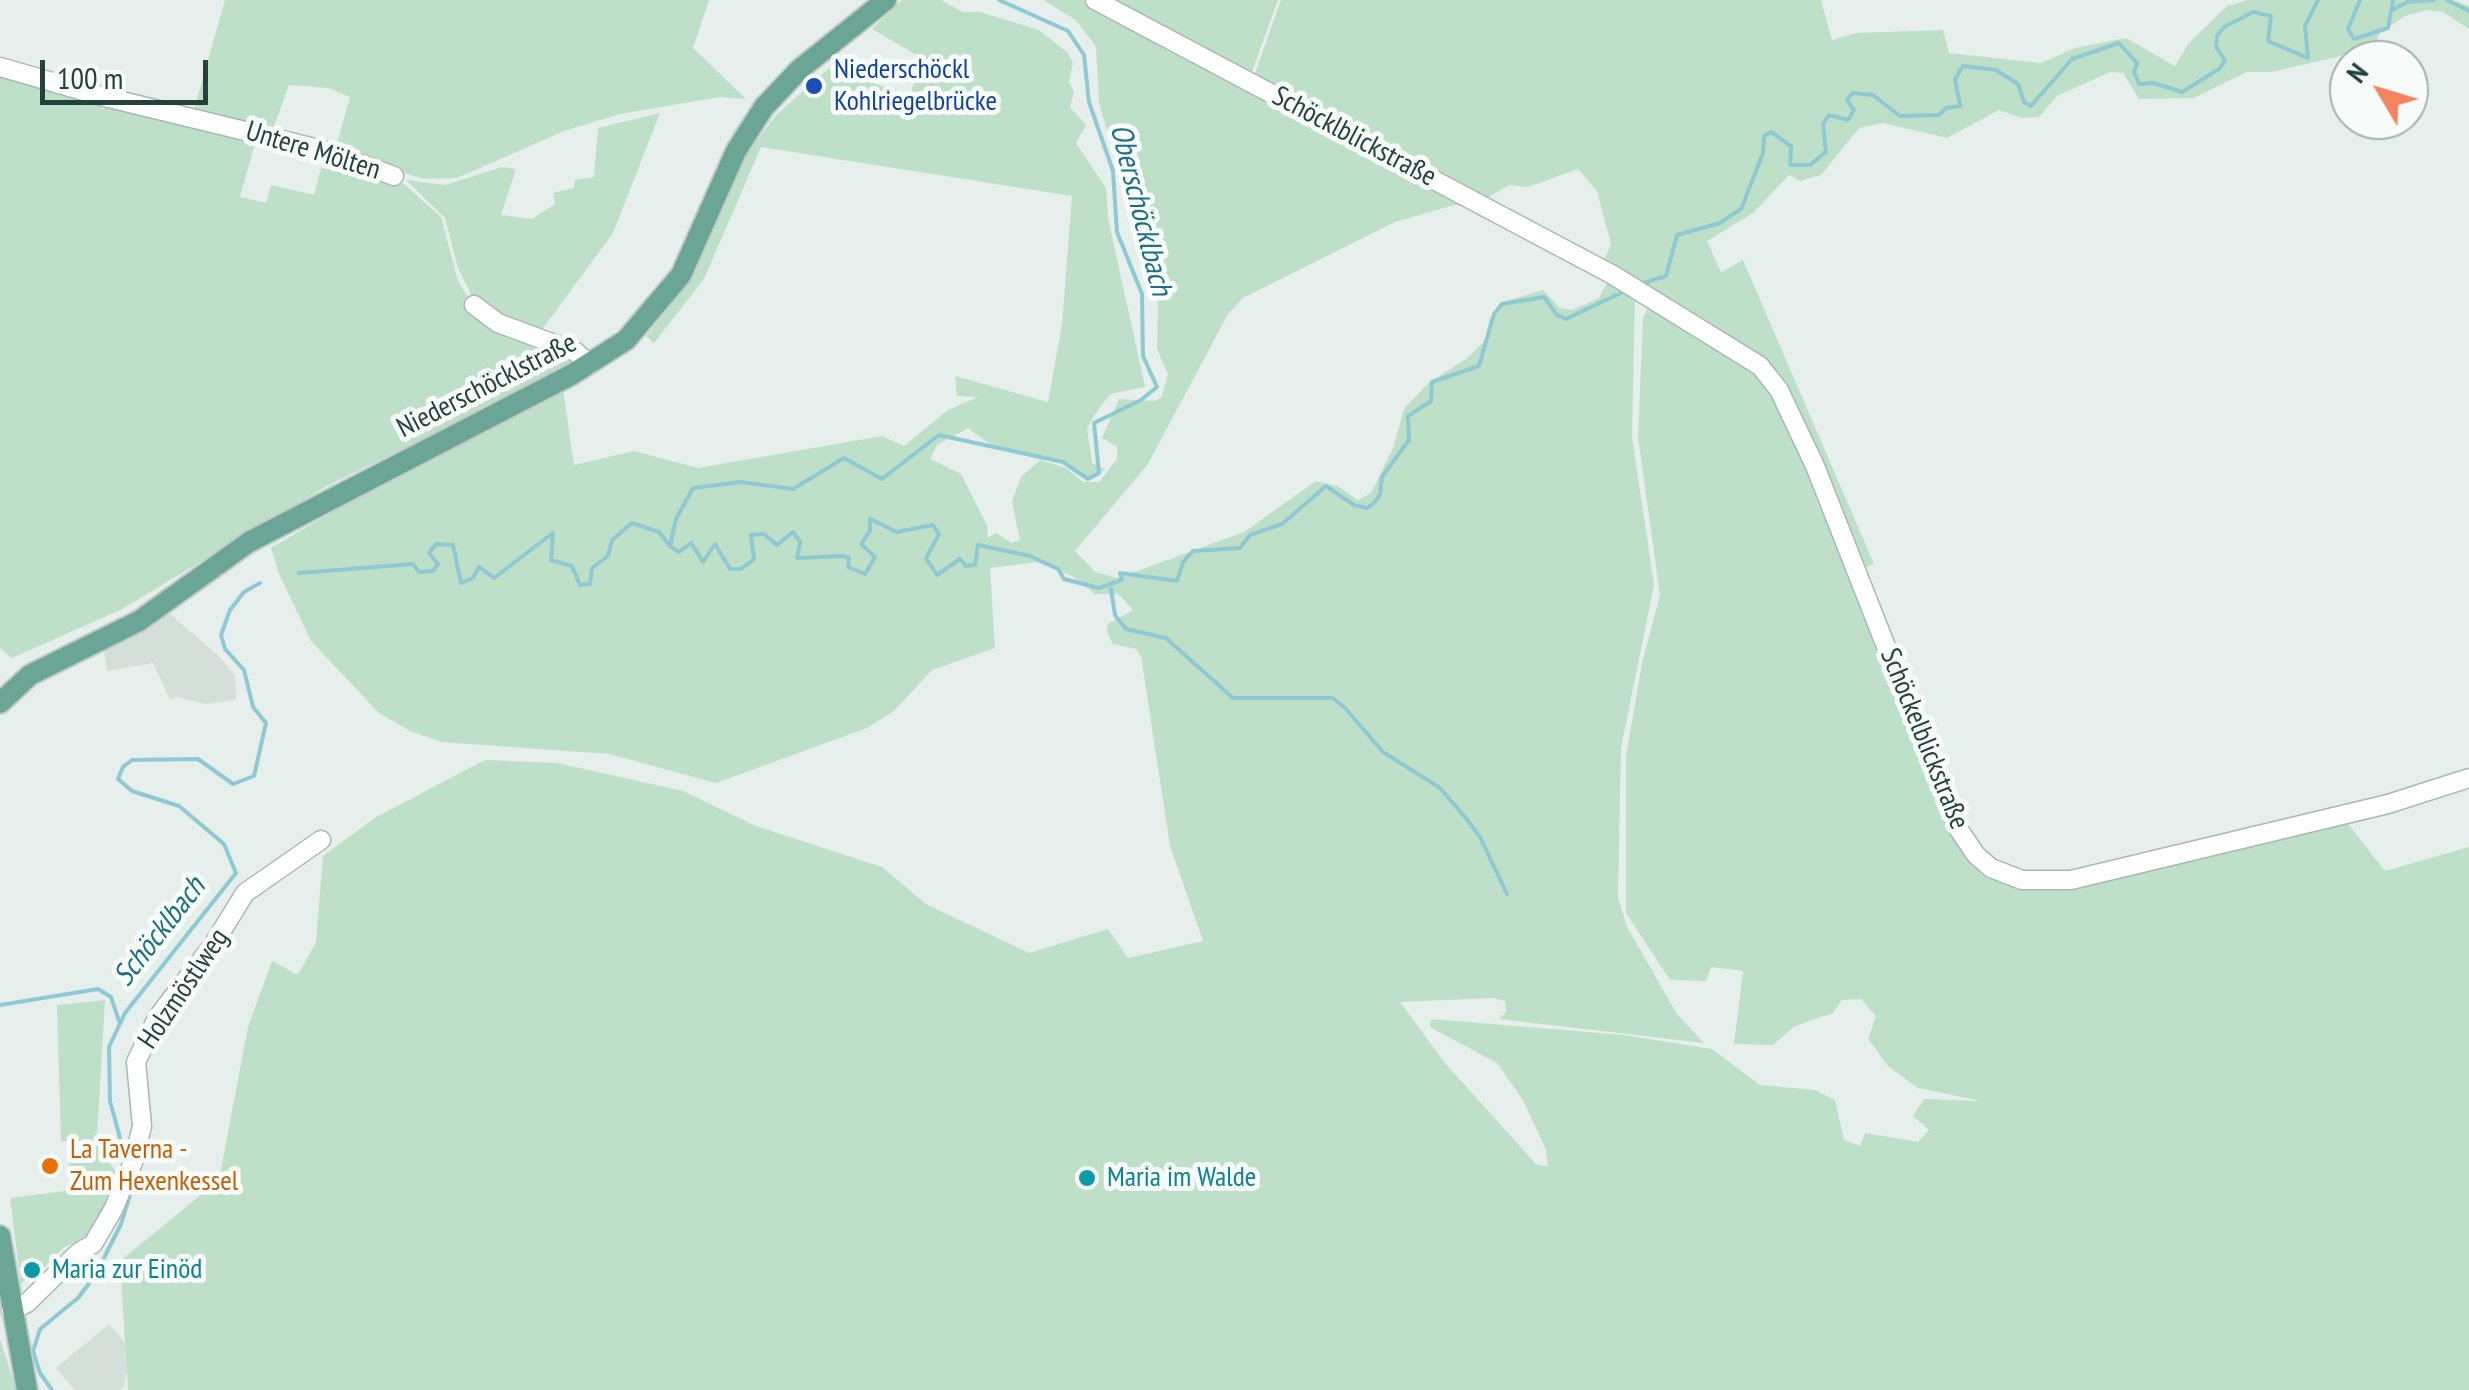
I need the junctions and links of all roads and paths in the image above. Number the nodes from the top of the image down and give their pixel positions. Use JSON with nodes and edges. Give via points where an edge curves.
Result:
{"nodes":[{"id":1,"x":886,"y":0,"type":"edge"},
{"id":2,"x":1095,"y":0,"type":"edge"},
{"id":3,"x":0,"y":67,"type":"edge"},
{"id":4,"x":394,"y":176,"type":"dead end"},
{"id":5,"x":1613,"y":275,"type":"joint"},
{"id":6,"x":474,"y":305,"type":"dead end"},
{"id":7,"x":590,"y":364,"type":"junction"},
{"id":8,"x":0,"y":703,"type":"edge"},
{"id":9,"x":2469,"y":778,"type":"edge"},
{"id":10,"x":322,"y":840,"type":"dead end"},
{"id":11,"x":0,"y":1236,"type":"edge"},
{"id":12,"x":11,"y":1312,"type":"junction"},
{"id":13,"x":27,"y":1390,"type":"edge"}],
"edges":[{"from":1,"to":7,"type":"main road","name":"Niederschöcklstraße","via":[[764,107],[736,151],[672,290],[643,325]]},
{"from":2,"to":5,"type":"street","name":"Schöcklblickstraße"},
{"from":3,"to":4,"type":"street","name":"Untere Mölten","via":[[324,150]]},
{"from":5,"to":9,"type":"street","name":"Schöckelblickstraße","via":[[1746,354],[1775,384],[1821,480],[1957,827],[1991,868],[2022,880],[2071,880],[2388,804]]},
{"from":6,"to":7,"type":"street","via":[[498,323],[576,352]]},
{"from":7,"to":8,"type":"main road","name":"Niederschöcklstraße","via":[[262,535],[139,621],[30,675]]},
{"from":10,"to":12,"type":"street","name":"Holzmöstlweg","via":[[258,880],[157,1018],[136,1062],[142,1126],[130,1169],[93,1244]]},
{"from":11,"to":12,"type":"main road"},
{"from":12,"to":13,"type":"main road"}]}
